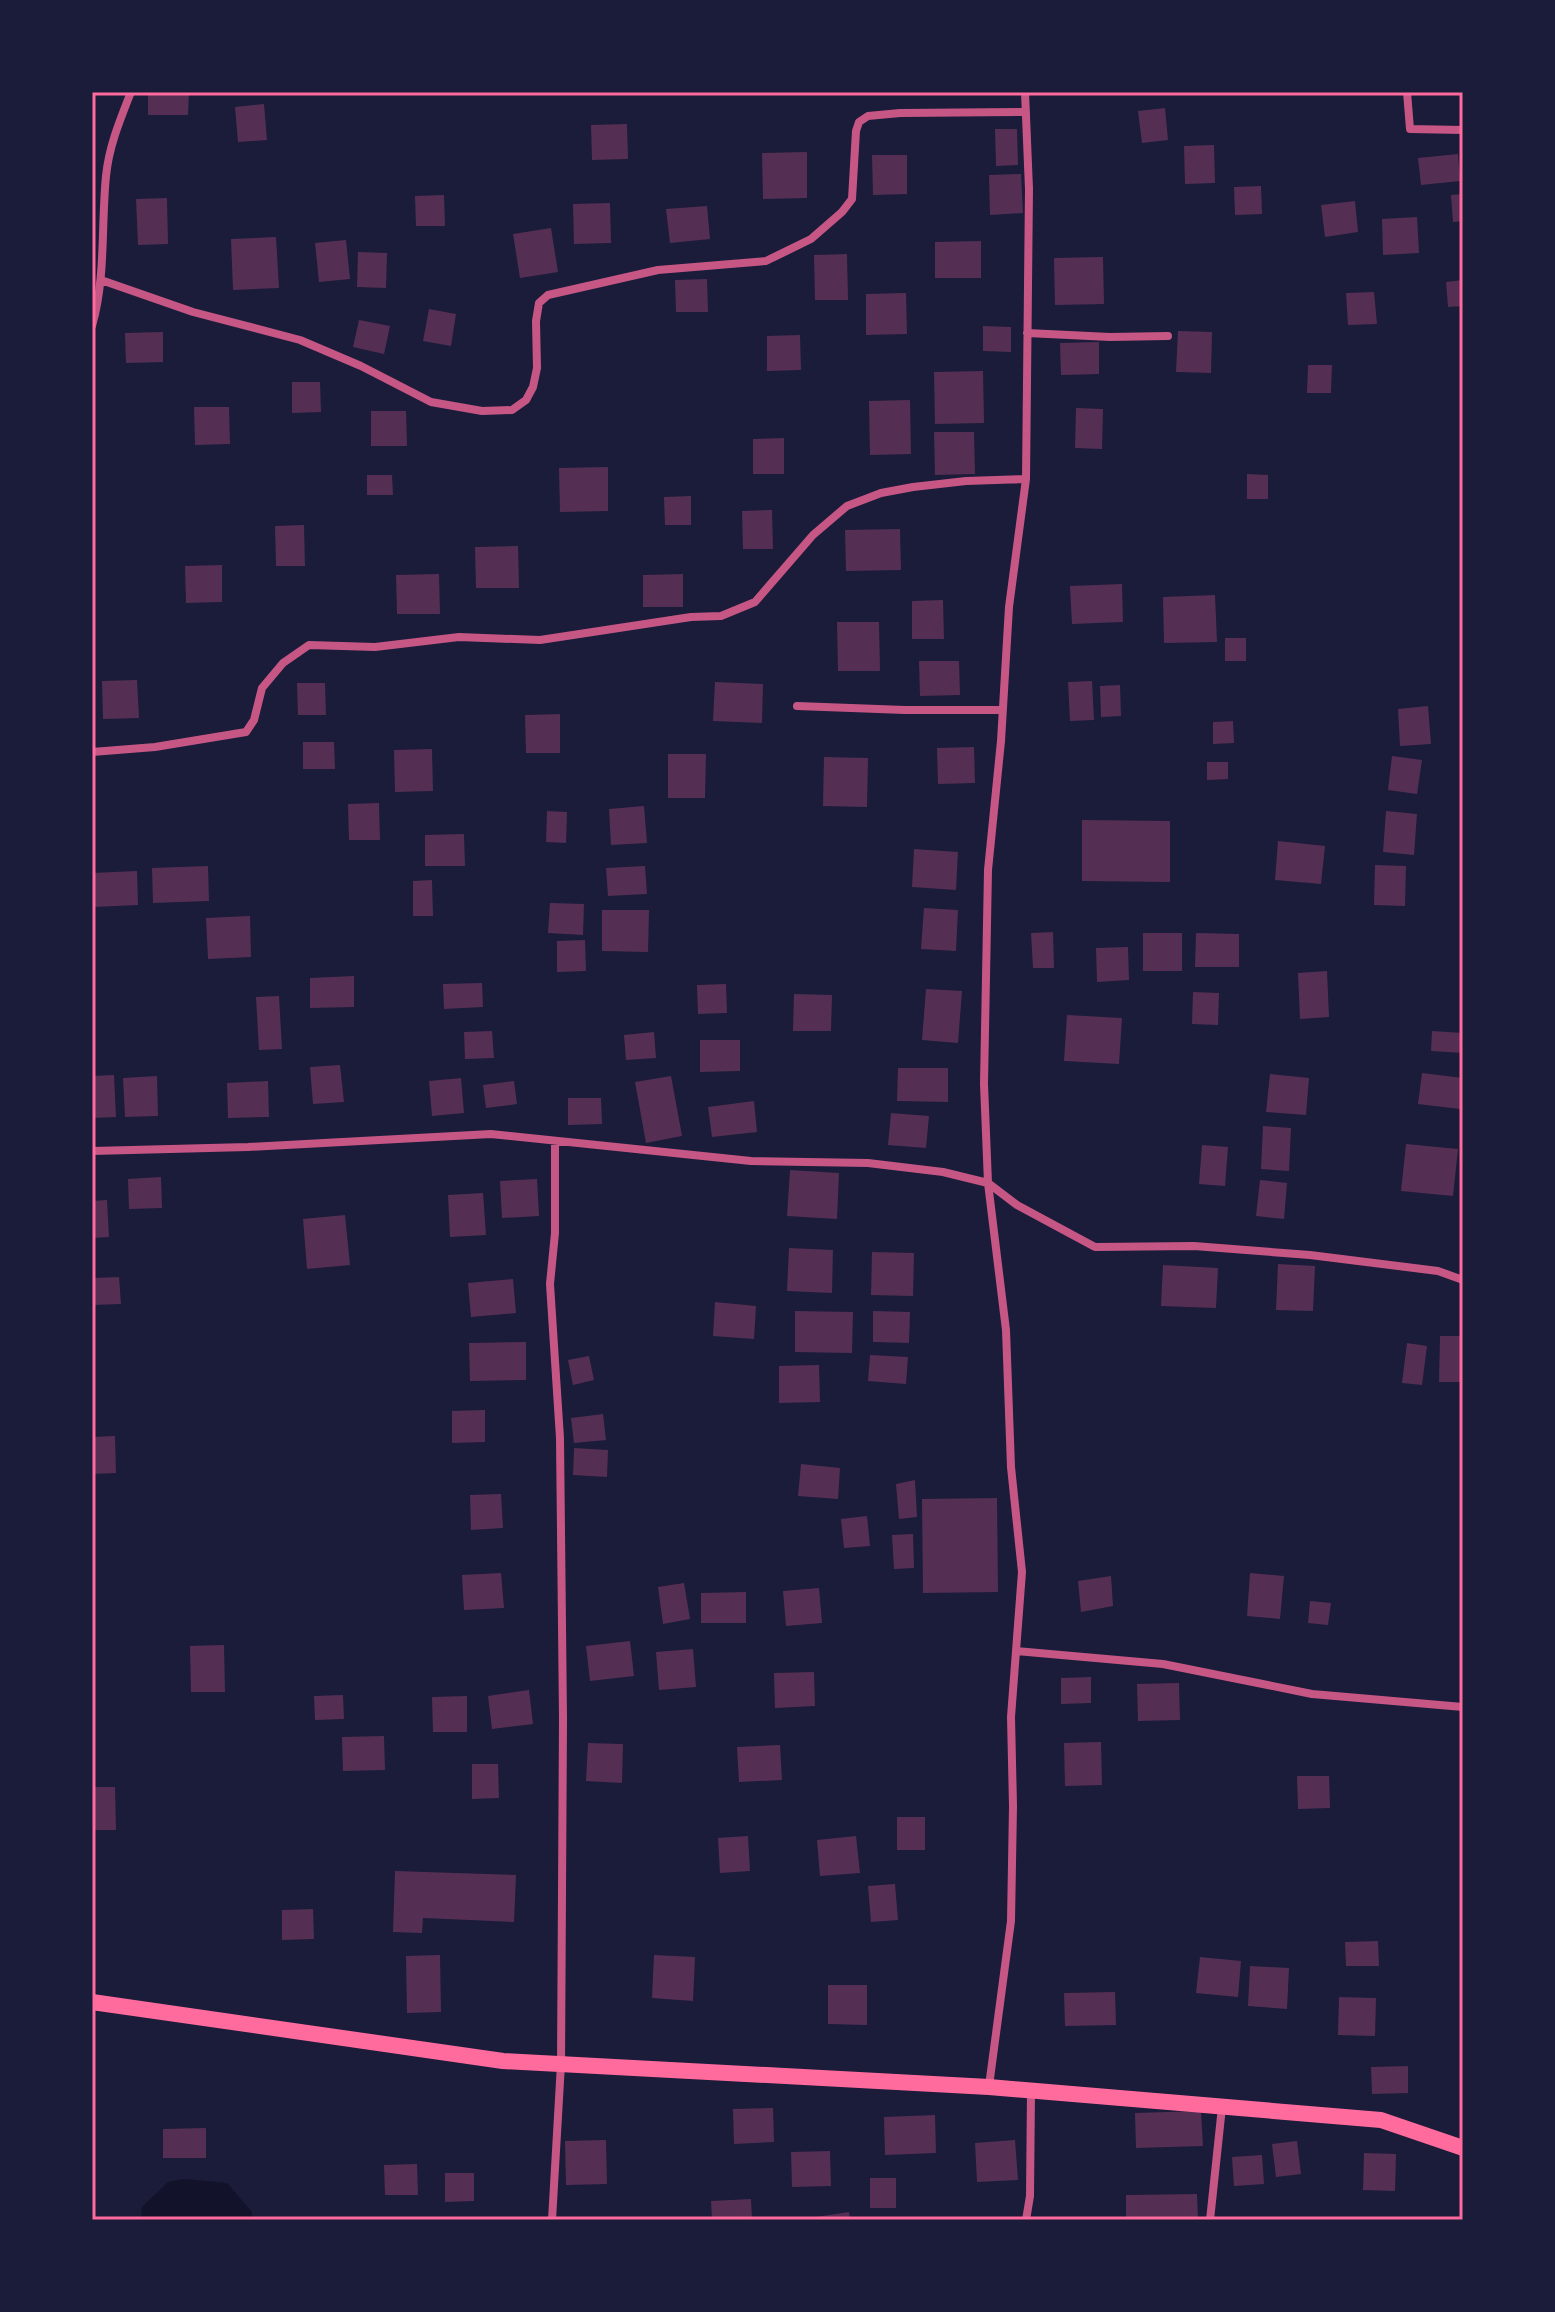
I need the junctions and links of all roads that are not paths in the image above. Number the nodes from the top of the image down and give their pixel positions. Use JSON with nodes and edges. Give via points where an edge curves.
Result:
{"nodes":[{"id":1,"x":131,"y":92,"type":"edge"},
{"id":2,"x":1025,"y":92,"type":"edge"},
{"id":3,"x":1407,"y":92,"type":"edge"},
{"id":4,"x":1026,"y":112,"type":"junction"},
{"id":5,"x":1463,"y":130,"type":"edge"},
{"id":6,"x":101,"y":280,"type":"junction"},
{"id":7,"x":92,"y":326,"type":"edge"},
{"id":8,"x":1027,"y":333,"type":"junction"},
{"id":9,"x":1168,"y":336,"type":"dead end"},
{"id":10,"x":1026,"y":479,"type":"junction"},
{"id":11,"x":797,"y":706,"type":"dead end"},
{"id":12,"x":1002,"y":710,"type":"junction"},
{"id":13,"x":92,"y":752,"type":"edge"},
{"id":14,"x":555,"y":1141,"type":"junction"},
{"id":15,"x":92,"y":1151,"type":"edge"},
{"id":16,"x":988,"y":1183,"type":"junction"},
{"id":17,"x":1463,"y":1280,"type":"edge"},
{"id":18,"x":1016,"y":1651,"type":"junction"},
{"id":19,"x":1463,"y":1707,"type":"edge"},
{"id":20,"x":92,"y":2002,"type":"edge"},
{"id":21,"x":561,"y":2064,"type":"junction"},
{"id":22,"x":989,"y":2087,"type":"junction"},
{"id":23,"x":1031,"y":2091,"type":"junction"},
{"id":24,"x":1222,"y":2107,"type":"junction"},
{"id":25,"x":1463,"y":2148,"type":"edge"},
{"id":26,"x":552,"y":2220,"type":"edge"},
{"id":27,"x":1026,"y":2220,"type":"edge"},
{"id":28,"x":1210,"y":2220,"type":"edge"}],
"edges":[{"from":1,"to":6,"type":"street","via":[[114,134],[106,174]]},
{"from":2,"to":4,"type":"street"},
{"from":3,"to":5,"type":"street","via":[[1410,129]]},
{"from":4,"to":6,"type":"street","via":[[868,116],[856,131],[852,199],[811,239],[766,261],[658,270],[548,295],[539,303],[536,321],[533,387],[512,410],[431,402],[300,340],[193,312]]},
{"from":4,"to":8,"type":"street"},
{"from":6,"to":7,"type":"street"},
{"from":8,"to":9,"type":"street"},
{"from":8,"to":10,"type":"street"},
{"from":10,"to":12,"type":"street"},
{"from":10,"to":13,"type":"street","via":[[913,487],[847,506],[813,535],[755,602],[721,616],[540,640],[459,637],[375,647],[309,645],[283,663],[262,688],[246,732]]},
{"from":11,"to":12,"type":"street"},
{"from":12,"to":16,"type":"street","via":[[988,870]]},
{"from":14,"to":15,"type":"street","via":[[491,1134]]},
{"from":14,"to":16,"type":"street","via":[[751,1161],[868,1163]]},
{"from":14,"to":21,"type":"street","via":[[550,1284],[562,1548]]},
{"from":16,"to":17,"type":"street","via":[[1095,1247],[1194,1246],[1310,1255],[1438,1271]]},
{"from":16,"to":18,"type":"street","via":[[1006,1330],[1011,1467],[1022,1572]]},
{"from":18,"to":19,"type":"street","via":[[1163,1664],[1312,1694]]},
{"from":18,"to":22,"type":"street","via":[[1011,1921]]},
{"from":20,"to":21,"type":"main road","via":[[503,2061]]},
{"from":21,"to":22,"type":"main road"},
{"from":21,"to":26,"type":"street"},
{"from":22,"to":23,"type":"main road"},
{"from":23,"to":24,"type":"main road"},
{"from":23,"to":27,"type":"street"},
{"from":24,"to":25,"type":"main road","via":[[1381,2120]]},
{"from":24,"to":28,"type":"street"}]}
